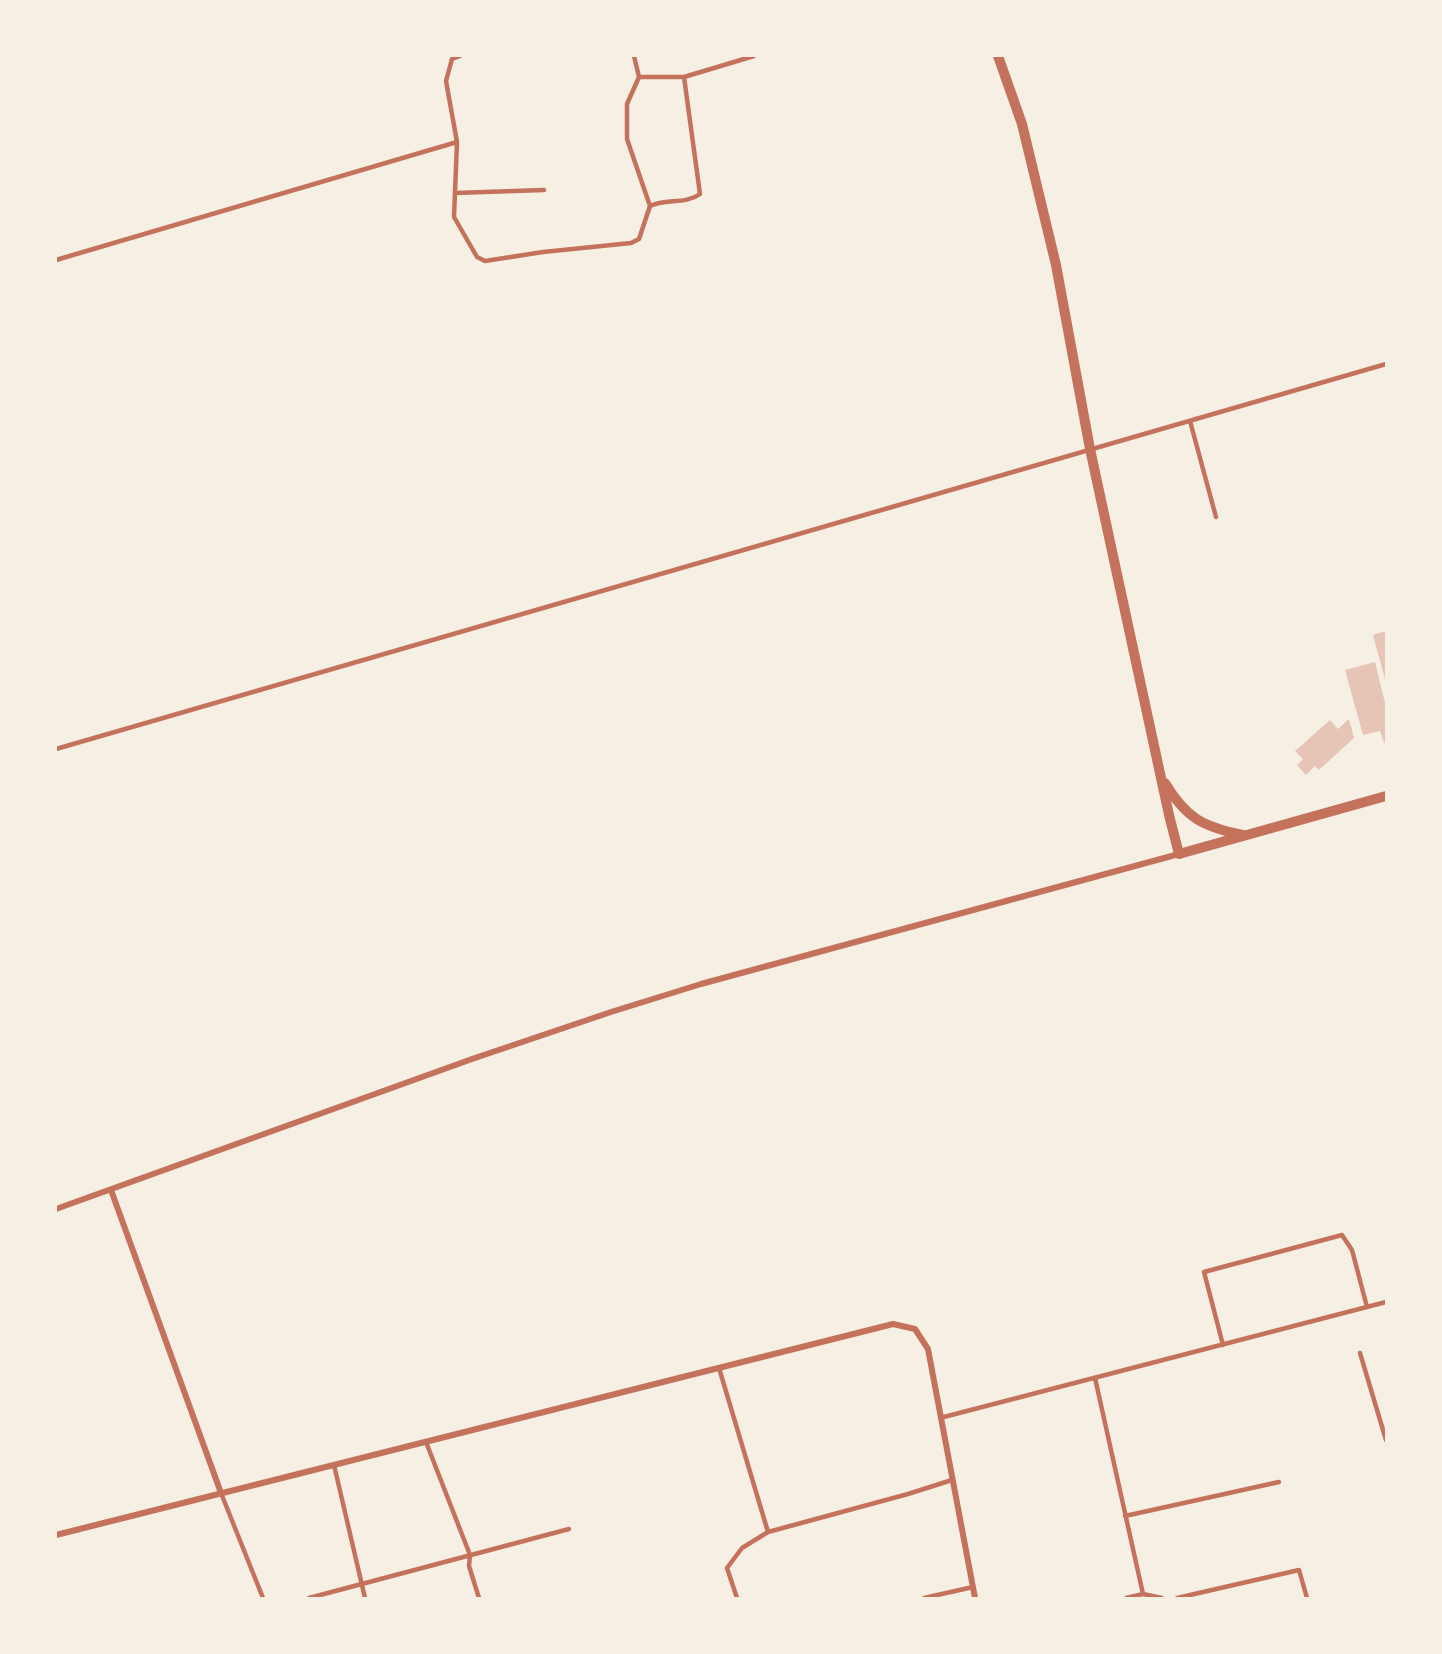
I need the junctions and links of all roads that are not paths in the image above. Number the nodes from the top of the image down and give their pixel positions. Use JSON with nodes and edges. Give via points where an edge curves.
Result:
{"nodes":[{"id":1,"x":460,"y":56,"type":"edge"},
{"id":2,"x":634,"y":56,"type":"edge"},
{"id":3,"x":754,"y":56,"type":"edge"},
{"id":4,"x":999,"y":56,"type":"edge"},
{"id":5,"x":639,"y":76,"type":"junction"},
{"id":6,"x":684,"y":77,"type":"junction"},
{"id":7,"x":457,"y":142,"type":"junction"},
{"id":8,"x":544,"y":190,"type":"dead end"},
{"id":9,"x":455,"y":193,"type":"junction"},
{"id":10,"x":650,"y":206,"type":"junction"},
{"id":11,"x":56,"y":260,"type":"edge"},
{"id":12,"x":1386,"y":364,"type":"edge"},
{"id":13,"x":1190,"y":421,"type":"junction"},
{"id":14,"x":1090,"y":449,"type":"junction"},
{"id":15,"x":1216,"y":518,"type":"dead end"},
{"id":16,"x":56,"y":749,"type":"edge"},
{"id":17,"x":1160,"y":774,"type":"junction"},
{"id":18,"x":1386,"y":796,"type":"edge"},
{"id":19,"x":1246,"y":836,"type":"junction"},
{"id":20,"x":1179,"y":854,"type":"junction"},
{"id":21,"x":111,"y":1190,"type":"junction"},
{"id":22,"x":56,"y":1209,"type":"edge"},
{"id":23,"x":1386,"y":1302,"type":"edge"},
{"id":24,"x":1367,"y":1307,"type":"junction"},
{"id":25,"x":1223,"y":1345,"type":"junction"},
{"id":26,"x":1360,"y":1353,"type":"dead end"},
{"id":27,"x":719,"y":1368,"type":"junction"},
{"id":28,"x":1095,"y":1378,"type":"junction"},
{"id":29,"x":940,"y":1418,"type":"junction"},
{"id":30,"x":1386,"y":1440,"type":"edge"},
{"id":31,"x":426,"y":1442,"type":"junction"},
{"id":32,"x":334,"y":1465,"type":"junction"},
{"id":33,"x":952,"y":1480,"type":"junction"},
{"id":34,"x":1279,"y":1482,"type":"dead end"},
{"id":35,"x":221,"y":1493,"type":"junction"},
{"id":36,"x":1125,"y":1516,"type":"junction"},
{"id":37,"x":568,"y":1529,"type":"dead end"},
{"id":38,"x":768,"y":1532,"type":"junction"},
{"id":39,"x":56,"y":1535,"type":"edge"},
{"id":40,"x":470,"y":1555,"type":"junction"},
{"id":41,"x":361,"y":1585,"type":"junction"},
{"id":42,"x":973,"y":1587,"type":"junction"},
{"id":43,"x":1143,"y":1594,"type":"junction"},
{"id":44,"x":262,"y":1599,"type":"edge"},
{"id":45,"x":309,"y":1599,"type":"edge"},
{"id":46,"x":365,"y":1599,"type":"edge"},
{"id":47,"x":479,"y":1599,"type":"edge"},
{"id":48,"x":737,"y":1599,"type":"edge"},
{"id":49,"x":924,"y":1599,"type":"edge"},
{"id":50,"x":975,"y":1599,"type":"edge"},
{"id":51,"x":1126,"y":1599,"type":"edge"},
{"id":52,"x":1161,"y":1599,"type":"edge"},
{"id":53,"x":1177,"y":1599,"type":"edge"},
{"id":54,"x":1307,"y":1599,"type":"edge"}],
"edges":[{"from":1,"to":7,"type":"lane","via":[[452,58],[446,81]]},
{"from":2,"to":5,"type":"lane"},
{"from":3,"to":6,"type":"lane"},
{"from":4,"to":14,"type":"street","via":[[1022,124],[1056,265]]},
{"from":5,"to":6,"type":"lane"},
{"from":5,"to":10,"type":"lane","via":[[627,104],[627,139]]},
{"from":6,"to":10,"type":"lane","via":[[700,194],[693,199]]},
{"from":7,"to":9,"type":"lane"},
{"from":7,"to":11,"type":"lane"},
{"from":8,"to":9,"type":"lane"},
{"from":9,"to":10,"type":"lane","via":[[454,217],[477,257],[485,261],[631,243],[639,239]]},
{"from":12,"to":13,"type":"lane"},
{"from":13,"to":14,"type":"lane"},
{"from":13,"to":15,"type":"lane"},
{"from":14,"to":16,"type":"lane"},
{"from":14,"to":17,"type":"street"},
{"from":17,"to":19,"type":"street","via":[[1185,811],[1207,825]]},
{"from":17,"to":20,"type":"street"},
{"from":18,"to":19,"type":"street"},
{"from":19,"to":20,"type":"street"},
{"from":20,"to":21,"type":"street","via":[[700,984],[472,1059]]},
{"from":21,"to":22,"type":"street"},
{"from":21,"to":35,"type":"street"},
{"from":23,"to":24,"type":"lane"},
{"from":24,"to":25,"type":"lane"},
{"from":24,"to":25,"type":"lane","via":[[1352,1250],[1342,1235],[1204,1272]]},
{"from":25,"to":28,"type":"lane"},
{"from":26,"to":30,"type":"lane"},
{"from":27,"to":29,"type":"street","via":[[892,1324],[915,1329],[928,1349]]},
{"from":27,"to":31,"type":"street"},
{"from":27,"to":38,"type":"lane"},
{"from":28,"to":29,"type":"lane"},
{"from":28,"to":36,"type":"lane"},
{"from":29,"to":33,"type":"street"},
{"from":31,"to":32,"type":"street"},
{"from":31,"to":40,"type":"lane"},
{"from":32,"to":35,"type":"street"},
{"from":32,"to":41,"type":"lane"},
{"from":33,"to":38,"type":"lane"},
{"from":33,"to":42,"type":"street"},
{"from":34,"to":36,"type":"lane"},
{"from":35,"to":39,"type":"street"},
{"from":35,"to":44,"type":"lane"},
{"from":36,"to":43,"type":"lane"},
{"from":37,"to":40,"type":"lane"},
{"from":38,"to":48,"type":"lane","via":[[742,1548],[727,1568]]},
{"from":40,"to":41,"type":"lane"},
{"from":40,"to":47,"type":"lane","via":[[469,1566]]},
{"from":41,"to":45,"type":"lane"},
{"from":41,"to":46,"type":"lane"},
{"from":42,"to":49,"type":"lane"},
{"from":42,"to":50,"type":"street"},
{"from":43,"to":51,"type":"lane"},
{"from":43,"to":52,"type":"lane"},
{"from":53,"to":54,"type":"lane","via":[[1299,1570]]}]}
